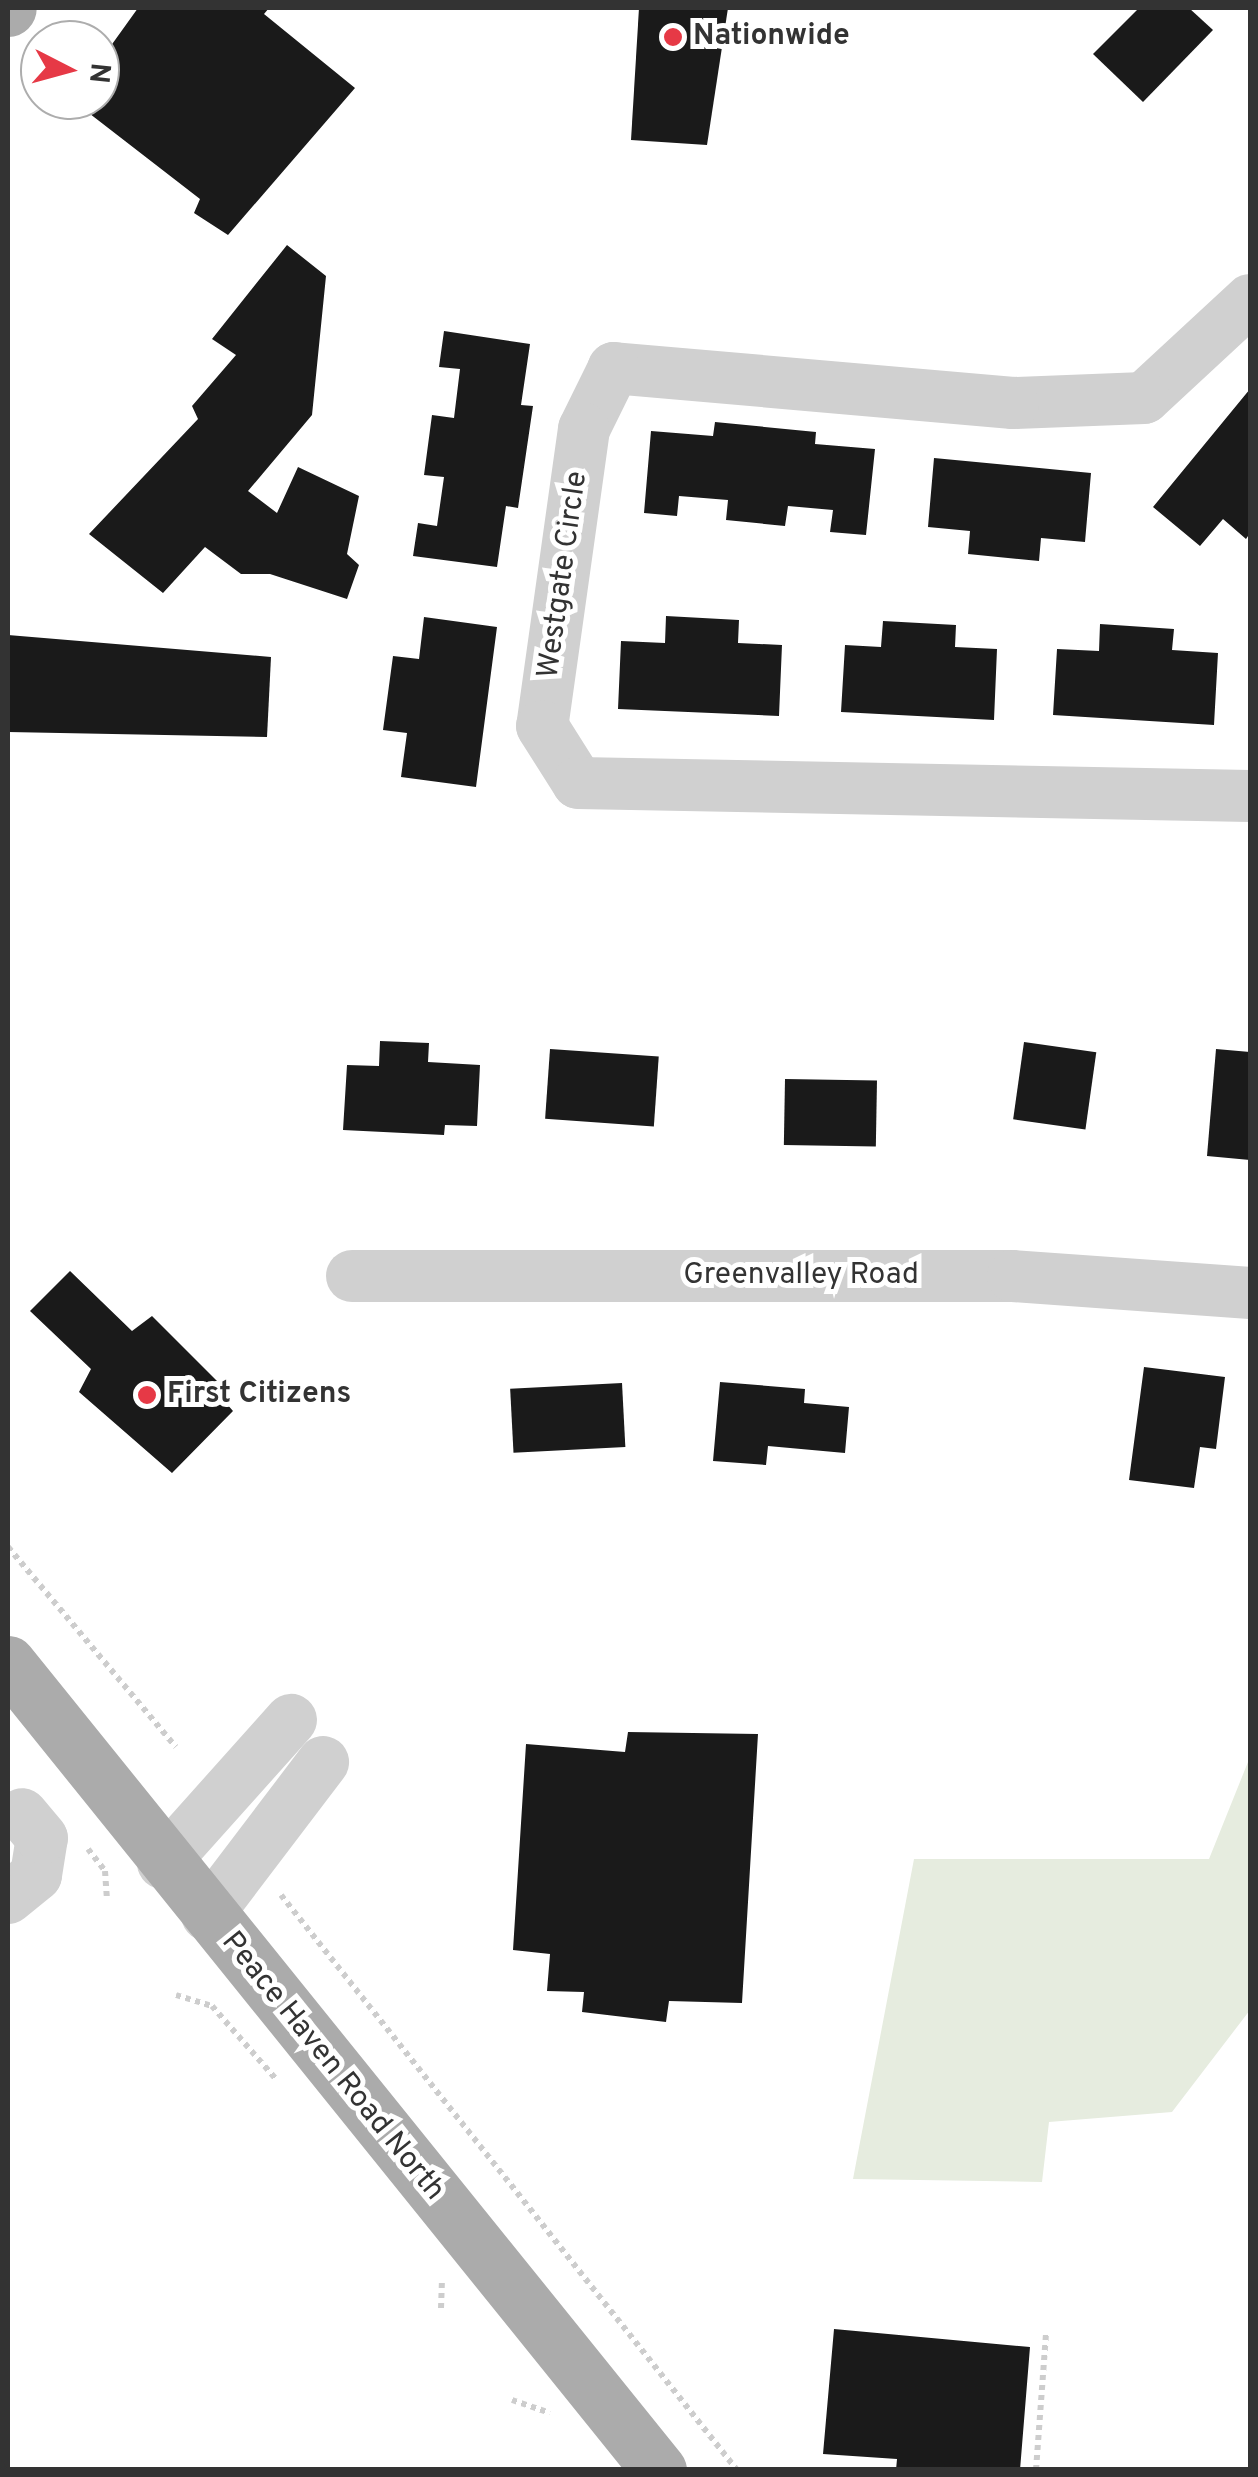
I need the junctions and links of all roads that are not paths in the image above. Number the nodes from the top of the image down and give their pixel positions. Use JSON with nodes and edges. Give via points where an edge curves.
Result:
{"nodes":[{"id":1,"x":1250,"y":300,"type":"edge"},
{"id":2,"x":1250,"y":796,"type":"edge"},
{"id":3,"x":352,"y":1276,"type":"dead end"},
{"id":4,"x":1250,"y":1292,"type":"edge"},
{"id":5,"x":8,"y":1662,"type":"edge"},
{"id":6,"x":291,"y":1720,"type":"dead end"},
{"id":7,"x":323,"y":1762,"type":"dead end"},
{"id":8,"x":22,"y":1814,"type":"dead end"},
{"id":9,"x":163,"y":1862,"type":"junction"},
{"id":10,"x":8,"y":1898,"type":"edge"},
{"id":11,"x":207,"y":1915,"type":"junction"},
{"id":12,"x":659,"y":2470,"type":"edge"}],
"edges":[{"from":1,"to":2,"type":"street","name":"Westgate Circle","via":[[1144,398],[1013,403],[614,368],[584,429],[542,726],[578,782]]},
{"from":3,"to":4,"type":"street","name":"Greenvalley Road","via":[[1013,1276]]},
{"from":5,"to":9,"type":"main road","name":"Peace Haven Road North"},
{"from":6,"to":9,"type":"street"},
{"from":7,"to":11,"type":"street"},
{"from":8,"to":10,"type":"street","via":[[42,1838],[36,1875]]},
{"from":9,"to":11,"type":"main road","name":"Peace Haven Road North"},
{"from":11,"to":12,"type":"main road","name":"Peace Haven Road North"}]}
